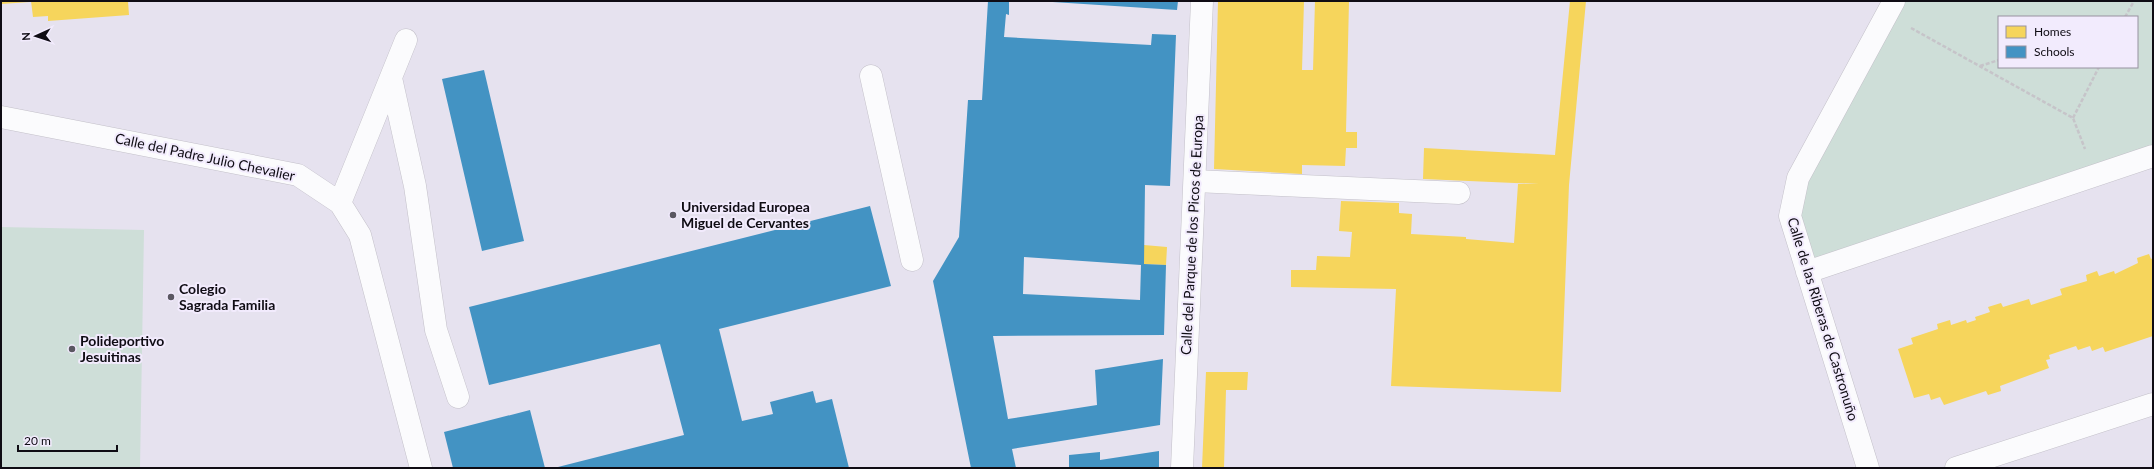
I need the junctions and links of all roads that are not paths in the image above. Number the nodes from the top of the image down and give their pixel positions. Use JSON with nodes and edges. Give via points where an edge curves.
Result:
{"nodes":[{"id":1,"x":1202,"y":1,"type":"edge"},
{"id":2,"x":1890,"y":8,"type":"edge"},
{"id":3,"x":406,"y":40,"type":"dead end"},
{"id":4,"x":871,"y":76,"type":"dead end"},
{"id":5,"x":391,"y":78,"type":"junction"},
{"id":6,"x":1,"y":116,"type":"edge"},
{"id":7,"x":2153,"y":156,"type":"edge"},
{"id":8,"x":1195,"y":181,"type":"junction"},
{"id":9,"x":1458,"y":193,"type":"dead end"},
{"id":10,"x":340,"y":203,"type":"junction"},
{"id":11,"x":912,"y":260,"type":"dead end"},
{"id":12,"x":1807,"y":272,"type":"junction"},
{"id":13,"x":458,"y":398,"type":"dead end"},
{"id":14,"x":2153,"y":404,"type":"edge"},
{"id":15,"x":421,"y":468,"type":"edge"},
{"id":16,"x":1182,"y":468,"type":"edge"},
{"id":17,"x":1868,"y":468,"type":"edge"},
{"id":18,"x":1956,"y":468,"type":"edge"}],
"edges":[{"from":1,"to":8,"type":"street","name":"Calle del Parque de los Picos de Europa"},
{"from":2,"to":12,"type":"street","name":"Calle de las Riberas de Castronuño","via":[[1798,178],[1790,216]]},
{"from":3,"to":5,"type":"street"},
{"from":4,"to":11,"type":"street"},
{"from":5,"to":10,"type":"street"},
{"from":5,"to":13,"type":"street","via":[[415,186],[436,330]]},
{"from":6,"to":10,"type":"street","name":"Calle del Padre Julio Chevalier","via":[[298,175]]},
{"from":7,"to":12,"type":"street"},
{"from":8,"to":9,"type":"street"},
{"from":8,"to":16,"type":"street","name":"Calle del Parque de los Picos de Europa"},
{"from":10,"to":15,"type":"street","name":"Calle del Padre Julio Chevalier","via":[[360,235]]},
{"from":12,"to":17,"type":"street","name":"Calle de las Riberas de Castronuño"},
{"from":14,"to":18,"type":"street"}]}
